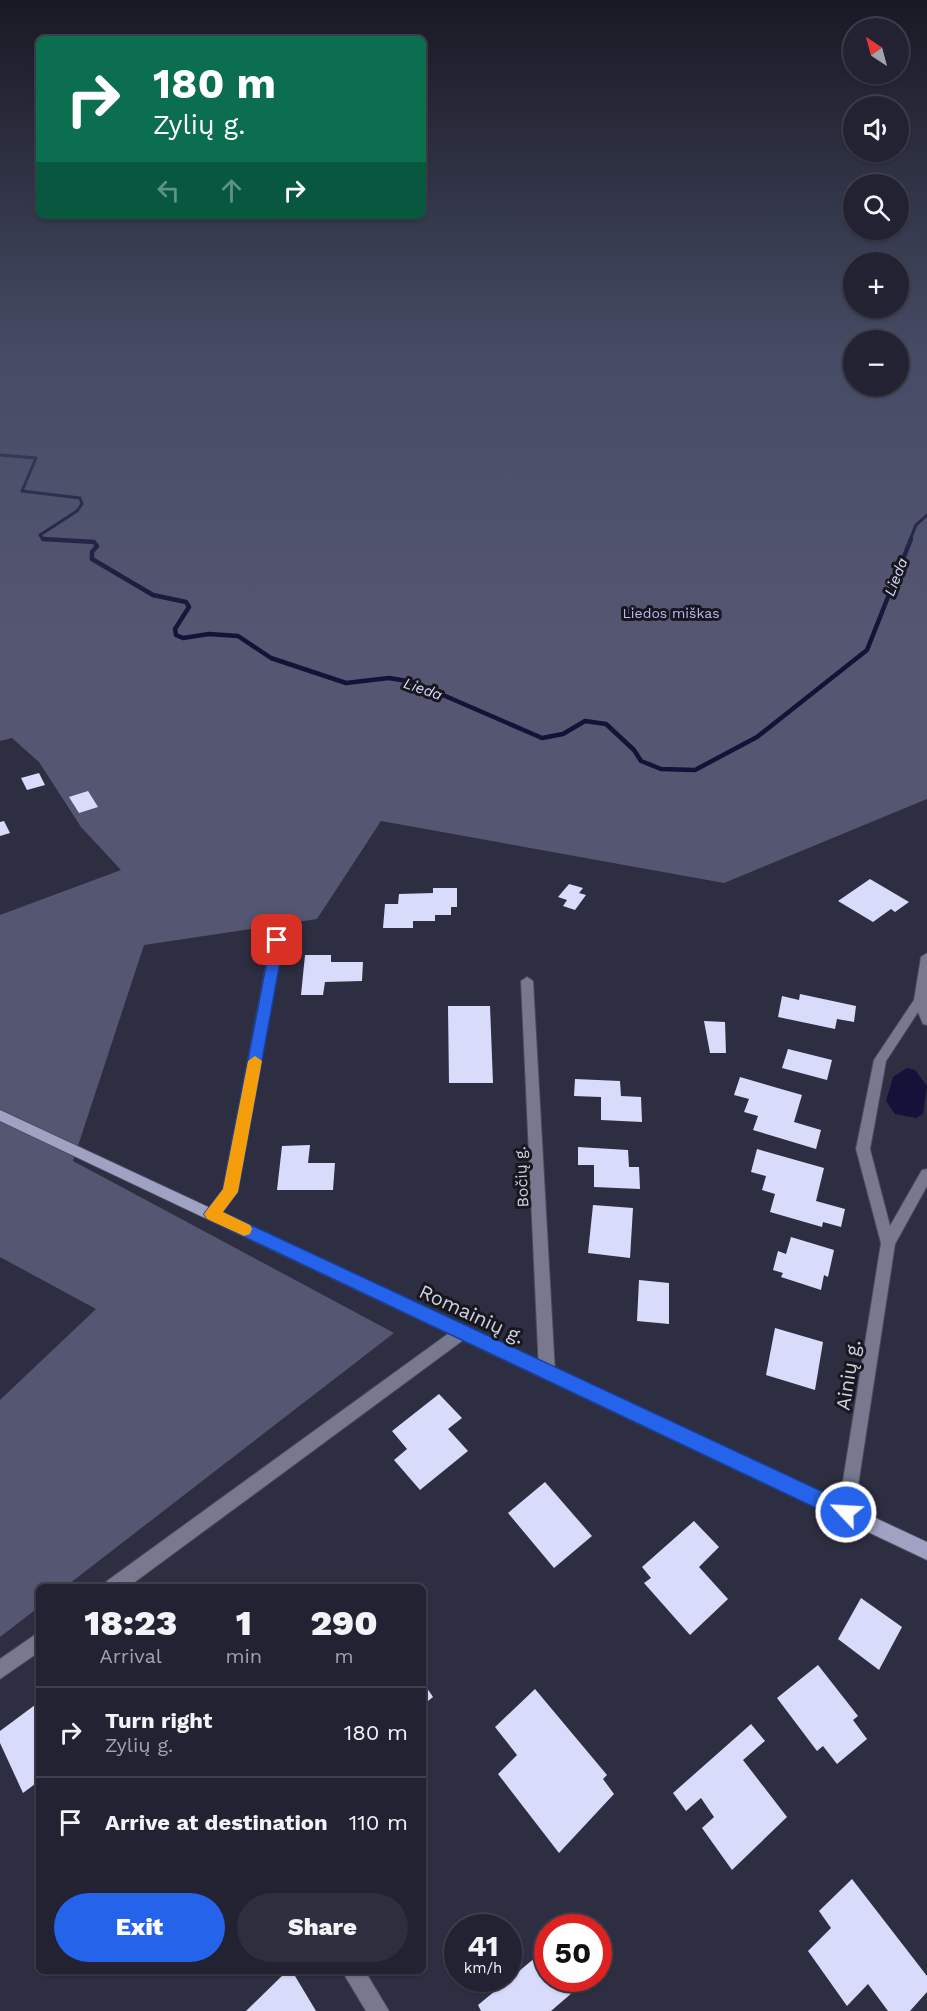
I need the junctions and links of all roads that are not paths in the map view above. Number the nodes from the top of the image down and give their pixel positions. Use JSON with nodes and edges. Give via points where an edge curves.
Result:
{"nodes":[{"id":1,"x":277,"y":940,"type":"dead end"},
{"id":2,"x":927,"y":957,"type":"edge"},
{"id":3,"x":527,"y":981,"type":"dead end"},
{"id":4,"x":920,"y":1000,"type":"junction"},
{"id":5,"x":927,"y":1021,"type":"edge"},
{"id":6,"x":0,"y":1115,"type":"edge"},
{"id":7,"x":927,"y":1174,"type":"edge"},
{"id":8,"x":212,"y":1214,"type":"junction"},
{"id":9,"x":888,"y":1243,"type":"junction"},
{"id":10,"x":461,"y":1333,"type":"junction"},
{"id":11,"x":547,"y":1372,"type":"junction"},
{"id":12,"x":846,"y":1512,"type":"junction"},
{"id":13,"x":927,"y":1551,"type":"edge"},
{"id":14,"x":123,"y":1584,"type":"edge"},
{"id":15,"x":36,"y":1643,"type":"edge"},
{"id":16,"x":0,"y":1670,"type":"edge"},
{"id":17,"x":355,"y":1974,"type":"edge"},
{"id":18,"x":378,"y":2011,"type":"edge"}],
"edges":[{"from":1,"to":8,"type":"street","via":[[230,1192]]},
{"from":2,"to":4,"type":"street","name":"Ainių g."},
{"from":3,"to":11,"type":"street","name":"Bočių g."},
{"from":4,"to":5,"type":"street","name":"Ainių g."},
{"from":4,"to":9,"type":"street","name":"Ainių g.","via":[[880,1060],[863,1149]]},
{"from":6,"to":8,"type":"main road","name":"Romainių g."},
{"from":7,"to":9,"type":"street","name":"Ainių g."},
{"from":8,"to":10,"type":"main road","name":"Romainių g."},
{"from":9,"to":12,"type":"street","name":"Ainių g."},
{"from":10,"to":11,"type":"main road","name":"Romainių g."},
{"from":10,"to":14,"type":"street"},
{"from":11,"to":12,"type":"main road","name":"Romainių g."},
{"from":12,"to":13,"type":"main road","name":"Romainių g."},
{"from":15,"to":16,"type":"street"},
{"from":17,"to":18,"type":"street"}]}
